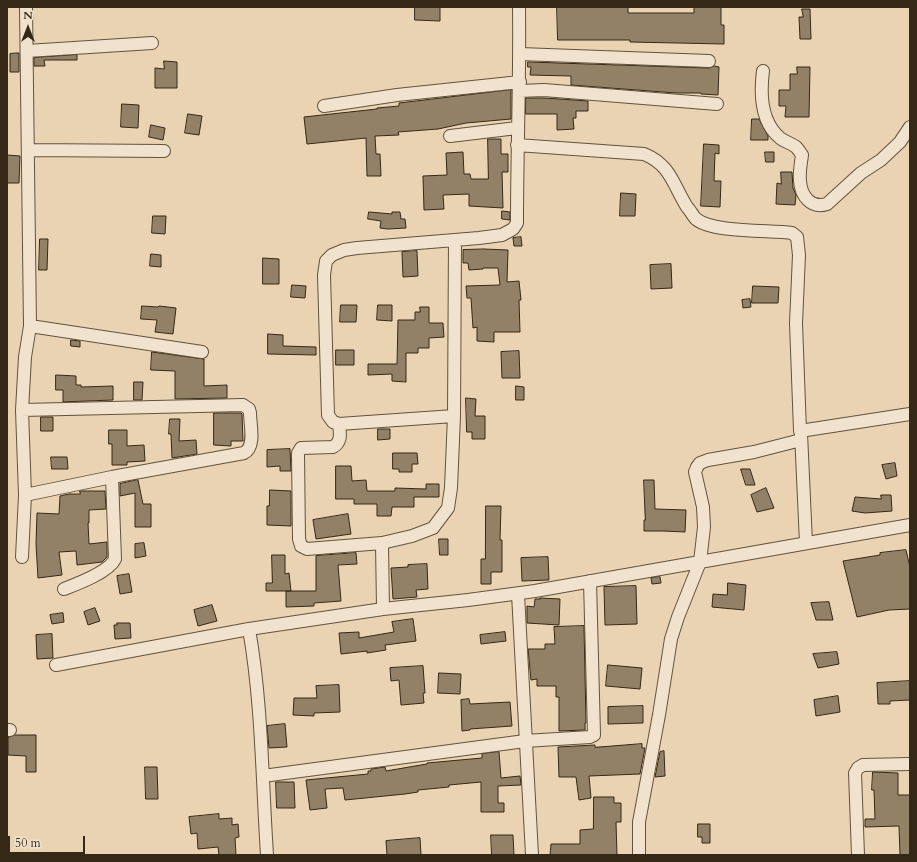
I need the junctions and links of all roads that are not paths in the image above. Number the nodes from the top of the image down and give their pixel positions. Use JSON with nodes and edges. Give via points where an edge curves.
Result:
{"nodes":[{"id":1,"x":26,"y":7,"type":"edge"},
{"id":2,"x":519,"y":7,"type":"edge"},
{"id":3,"x":152,"y":43,"type":"dead end"},
{"id":4,"x":27,"y":51,"type":"junction"},
{"id":5,"x":520,"y":54,"type":"junction"},
{"id":6,"x":709,"y":61,"type":"dead end"},
{"id":7,"x":763,"y":71,"type":"dead end"},
{"id":8,"x":520,"y":86,"type":"junction"},
{"id":9,"x":717,"y":104,"type":"dead end"},
{"id":10,"x":324,"y":106,"type":"dead end"},
{"id":11,"x":910,"y":127,"type":"edge"},
{"id":12,"x":517,"y":128,"type":"junction"},
{"id":13,"x":450,"y":136,"type":"dead end"},
{"id":14,"x":517,"y":145,"type":"junction"},
{"id":15,"x":28,"y":150,"type":"junction"},
{"id":16,"x":164,"y":151,"type":"dead end"},
{"id":17,"x":455,"y":240,"type":"junction"},
{"id":18,"x":30,"y":326,"type":"junction"},
{"id":19,"x":202,"y":352,"type":"dead end"},
{"id":20,"x":22,"y":410,"type":"junction"},
{"id":21,"x":910,"y":414,"type":"edge"},
{"id":22,"x":454,"y":416,"type":"junction"},
{"id":23,"x":339,"y":424,"type":"junction"},
{"id":24,"x":801,"y":435,"type":"junction"},
{"id":25,"x":112,"y":477,"type":"junction"},
{"id":26,"x":25,"y":495,"type":"junction"},
{"id":27,"x":910,"y":525,"type":"edge"},
{"id":28,"x":382,"y":543,"type":"junction"},
{"id":29,"x":806,"y":544,"type":"junction"},
{"id":30,"x":22,"y":557,"type":"dead end"},
{"id":31,"x":700,"y":562,"type":"junction"},
{"id":32,"x":590,"y":581,"type":"junction"},
{"id":33,"x":64,"y":589,"type":"dead end"},
{"id":34,"x":518,"y":594,"type":"junction"},
{"id":35,"x":383,"y":609,"type":"junction"},
{"id":36,"x":249,"y":628,"type":"junction"},
{"id":37,"x":56,"y":665,"type":"dead end"},
{"id":38,"x":525,"y":741,"type":"junction"},
{"id":39,"x":910,"y":764,"type":"edge"},
{"id":40,"x":264,"y":776,"type":"junction"},
{"id":41,"x":267,"y":855,"type":"edge"},
{"id":42,"x":532,"y":855,"type":"edge"},
{"id":43,"x":639,"y":855,"type":"edge"},
{"id":44,"x":858,"y":855,"type":"edge"}],
"edges":[{"from":1,"to":4,"type":"street"},
{"from":2,"to":5,"type":"street"},
{"from":3,"to":4,"type":"street"},
{"from":4,"to":15,"type":"street"},
{"from":5,"to":6,"type":"street"},
{"from":5,"to":8,"type":"street"},
{"from":7,"to":11,"type":"street","via":[[761,87],[765,116],[779,137],[796,147],[802,155],[800,182],[804,194],[811,203],[820,206],[827,204],[861,173],[881,160],[900,142]]},
{"from":8,"to":9,"type":"street"},
{"from":8,"to":10,"type":"street","via":[[397,95]]},
{"from":8,"to":12,"type":"street"},
{"from":12,"to":13,"type":"street"},
{"from":12,"to":14,"type":"street"},
{"from":14,"to":17,"type":"street","via":[[517,223],[513,229],[502,235]]},
{"from":14,"to":24,"type":"street","via":[[644,154],[655,158],[664,166],[696,219],[709,225],[792,233],[797,237],[799,256],[796,323]]},
{"from":15,"to":16,"type":"street"},
{"from":15,"to":18,"type":"street"},
{"from":17,"to":22,"type":"street"},
{"from":17,"to":23,"type":"street","via":[[344,250],[326,262],[324,275],[328,415],[333,422]]},
{"from":18,"to":19,"type":"street"},
{"from":18,"to":20,"type":"street"},
{"from":20,"to":25,"type":"street","via":[[243,405],[249,409],[251,444],[244,453]]},
{"from":20,"to":26,"type":"street"},
{"from":21,"to":24,"type":"street"},
{"from":22,"to":23,"type":"street"},
{"from":22,"to":28,"type":"street","via":[[452,488],[448,508],[433,528]]},
{"from":23,"to":28,"type":"street","via":[[340,441],[337,445],[301,448],[298,453],[301,546],[307,549]]},
{"from":24,"to":29,"type":"street"},
{"from":24,"to":31,"type":"street","via":[[754,452],[700,463],[695,472],[703,507],[704,527]]},
{"from":25,"to":26,"type":"street"},
{"from":25,"to":33,"type":"street","via":[[115,559],[113,564]]},
{"from":26,"to":30,"type":"street"},
{"from":27,"to":29,"type":"street"},
{"from":28,"to":35,"type":"street"},
{"from":29,"to":31,"type":"street"},
{"from":31,"to":32,"type":"street"},
{"from":31,"to":43,"type":"street","via":[[671,639],[639,822]]},
{"from":32,"to":34,"type":"street"},
{"from":32,"to":38,"type":"street","via":[[594,735],[590,738]]},
{"from":34,"to":35,"type":"street"},
{"from":34,"to":38,"type":"street"},
{"from":35,"to":36,"type":"street"},
{"from":36,"to":37,"type":"street"},
{"from":36,"to":40,"type":"street"},
{"from":38,"to":40,"type":"street"},
{"from":38,"to":42,"type":"street"},
{"from":39,"to":44,"type":"street","via":[[863,765],[855,773]]},
{"from":40,"to":41,"type":"street"}]}
